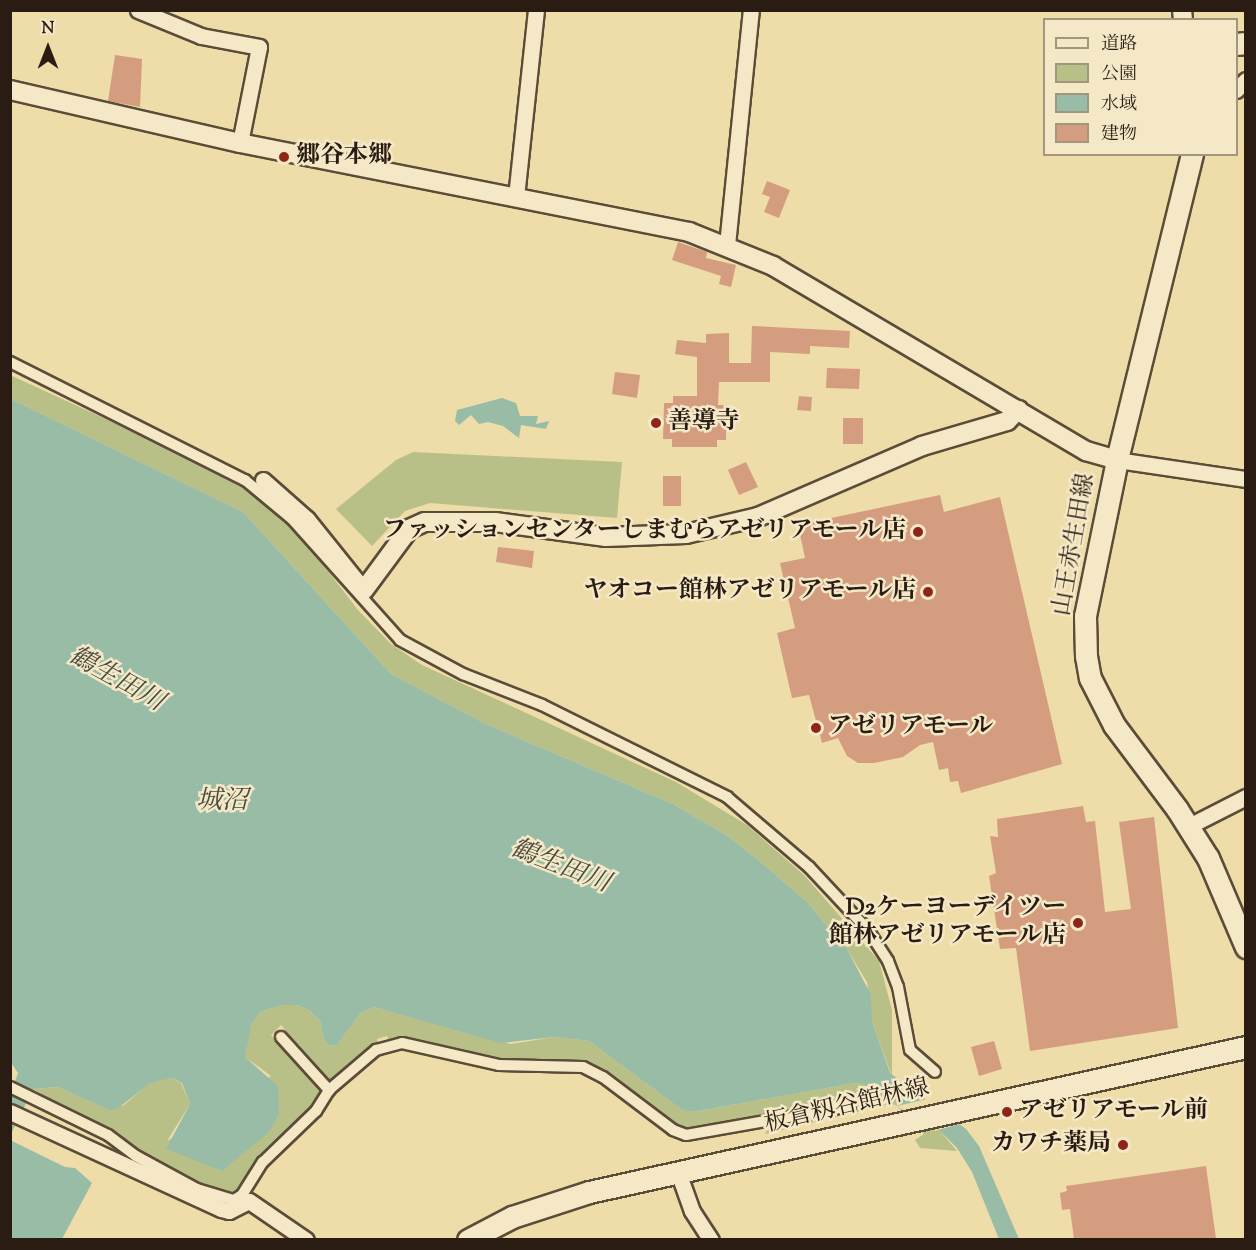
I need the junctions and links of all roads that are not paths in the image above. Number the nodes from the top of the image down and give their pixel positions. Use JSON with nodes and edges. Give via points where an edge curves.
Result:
{"nodes":[{"id":1,"x":138,"y":10,"type":"edge"},
{"id":2,"x":536,"y":10,"type":"edge"},
{"id":3,"x":752,"y":10,"type":"edge"},
{"id":4,"x":10,"y":90,"type":"edge"},
{"id":5,"x":240,"y":143,"type":"junction"},
{"id":6,"x":1192,"y":156,"type":"edge"},
{"id":7,"x":516,"y":197,"type":"junction"},
{"id":8,"x":727,"y":245,"type":"junction"},
{"id":9,"x":10,"y":362,"type":"edge"},
{"id":10,"x":1018,"y":410,"type":"junction"},
{"id":11,"x":1117,"y":460,"type":"junction"},
{"id":12,"x":1245,"y":479,"type":"edge"},
{"id":13,"x":263,"y":480,"type":"dead end"},
{"id":14,"x":364,"y":590,"type":"joint"},
{"id":15,"x":1245,"y":797,"type":"edge"},
{"id":16,"x":1189,"y":826,"type":"junction"},
{"id":17,"x":1245,"y":947,"type":"edge"},
{"id":18,"x":281,"y":1037,"type":"dead end"},
{"id":19,"x":1245,"y":1047,"type":"edge"},
{"id":20,"x":935,"y":1072,"type":"dead end"},
{"id":21,"x":10,"y":1087,"type":"edge"},
{"id":22,"x":329,"y":1090,"type":"junction"},
{"id":23,"x":850,"y":1106,"type":"dead end"},
{"id":24,"x":10,"y":1112,"type":"edge"},
{"id":25,"x":678,"y":1172,"type":"junction"},
{"id":26,"x":306,"y":1239,"type":"edge"},
{"id":27,"x":468,"y":1239,"type":"edge"},
{"id":28,"x":711,"y":1239,"type":"edge"}],
"edges":[{"from":1,"to":5,"type":"street","via":[[201,36],[259,47]]},
{"from":2,"to":7,"type":"street"},
{"from":3,"to":8,"type":"street"},
{"from":4,"to":5,"type":"street"},
{"from":5,"to":7,"type":"street"},
{"from":6,"to":11,"type":"main road","name":"山王赤生田線"},
{"from":7,"to":8,"type":"street","via":[[649,222]]},
{"from":8,"to":10,"type":"street","via":[[773,266]]},
{"from":9,"to":20,"type":"street","via":[[245,480],[292,519],[400,640],[463,674],[542,705],[727,797],[809,867],[868,930],[888,961],[898,987],[910,1050]]},
{"from":10,"to":11,"type":"street","via":[[1086,451]]},
{"from":10,"to":14,"type":"street","via":[[1007,421],[922,446],[758,517],[686,534],[606,537],[495,522],[425,522],[409,529]]},
{"from":11,"to":12,"type":"street"},
{"from":11,"to":16,"type":"main road","name":"山王赤生田線","via":[[1085,616],[1090,678],[1114,725]]},
{"from":13,"to":14,"type":"street","via":[[307,519]]},
{"from":15,"to":16,"type":"street"},
{"from":16,"to":17,"type":"main road","name":"山王赤生田線","via":[[1223,891]]},
{"from":18,"to":22,"type":"street"},
{"from":19,"to":25,"type":"main road","name":"板倉籾谷館林線"},
{"from":21,"to":22,"type":"street","via":[[108,1135],[136,1156],[197,1189],[234,1200],[242,1195],[263,1162],[316,1111]]},
{"from":22,"to":23,"type":"street","via":[[376,1050],[402,1043],[499,1065],[583,1067],[686,1135],[796,1112]]},
{"from":24,"to":26,"type":"street","via":[[221,1209],[229,1211],[249,1201]]},
{"from":25,"to":27,"type":"main road","name":"板倉籾谷館林線","via":[[543,1205]]},
{"from":25,"to":28,"type":"street","via":[[692,1211]]}]}
